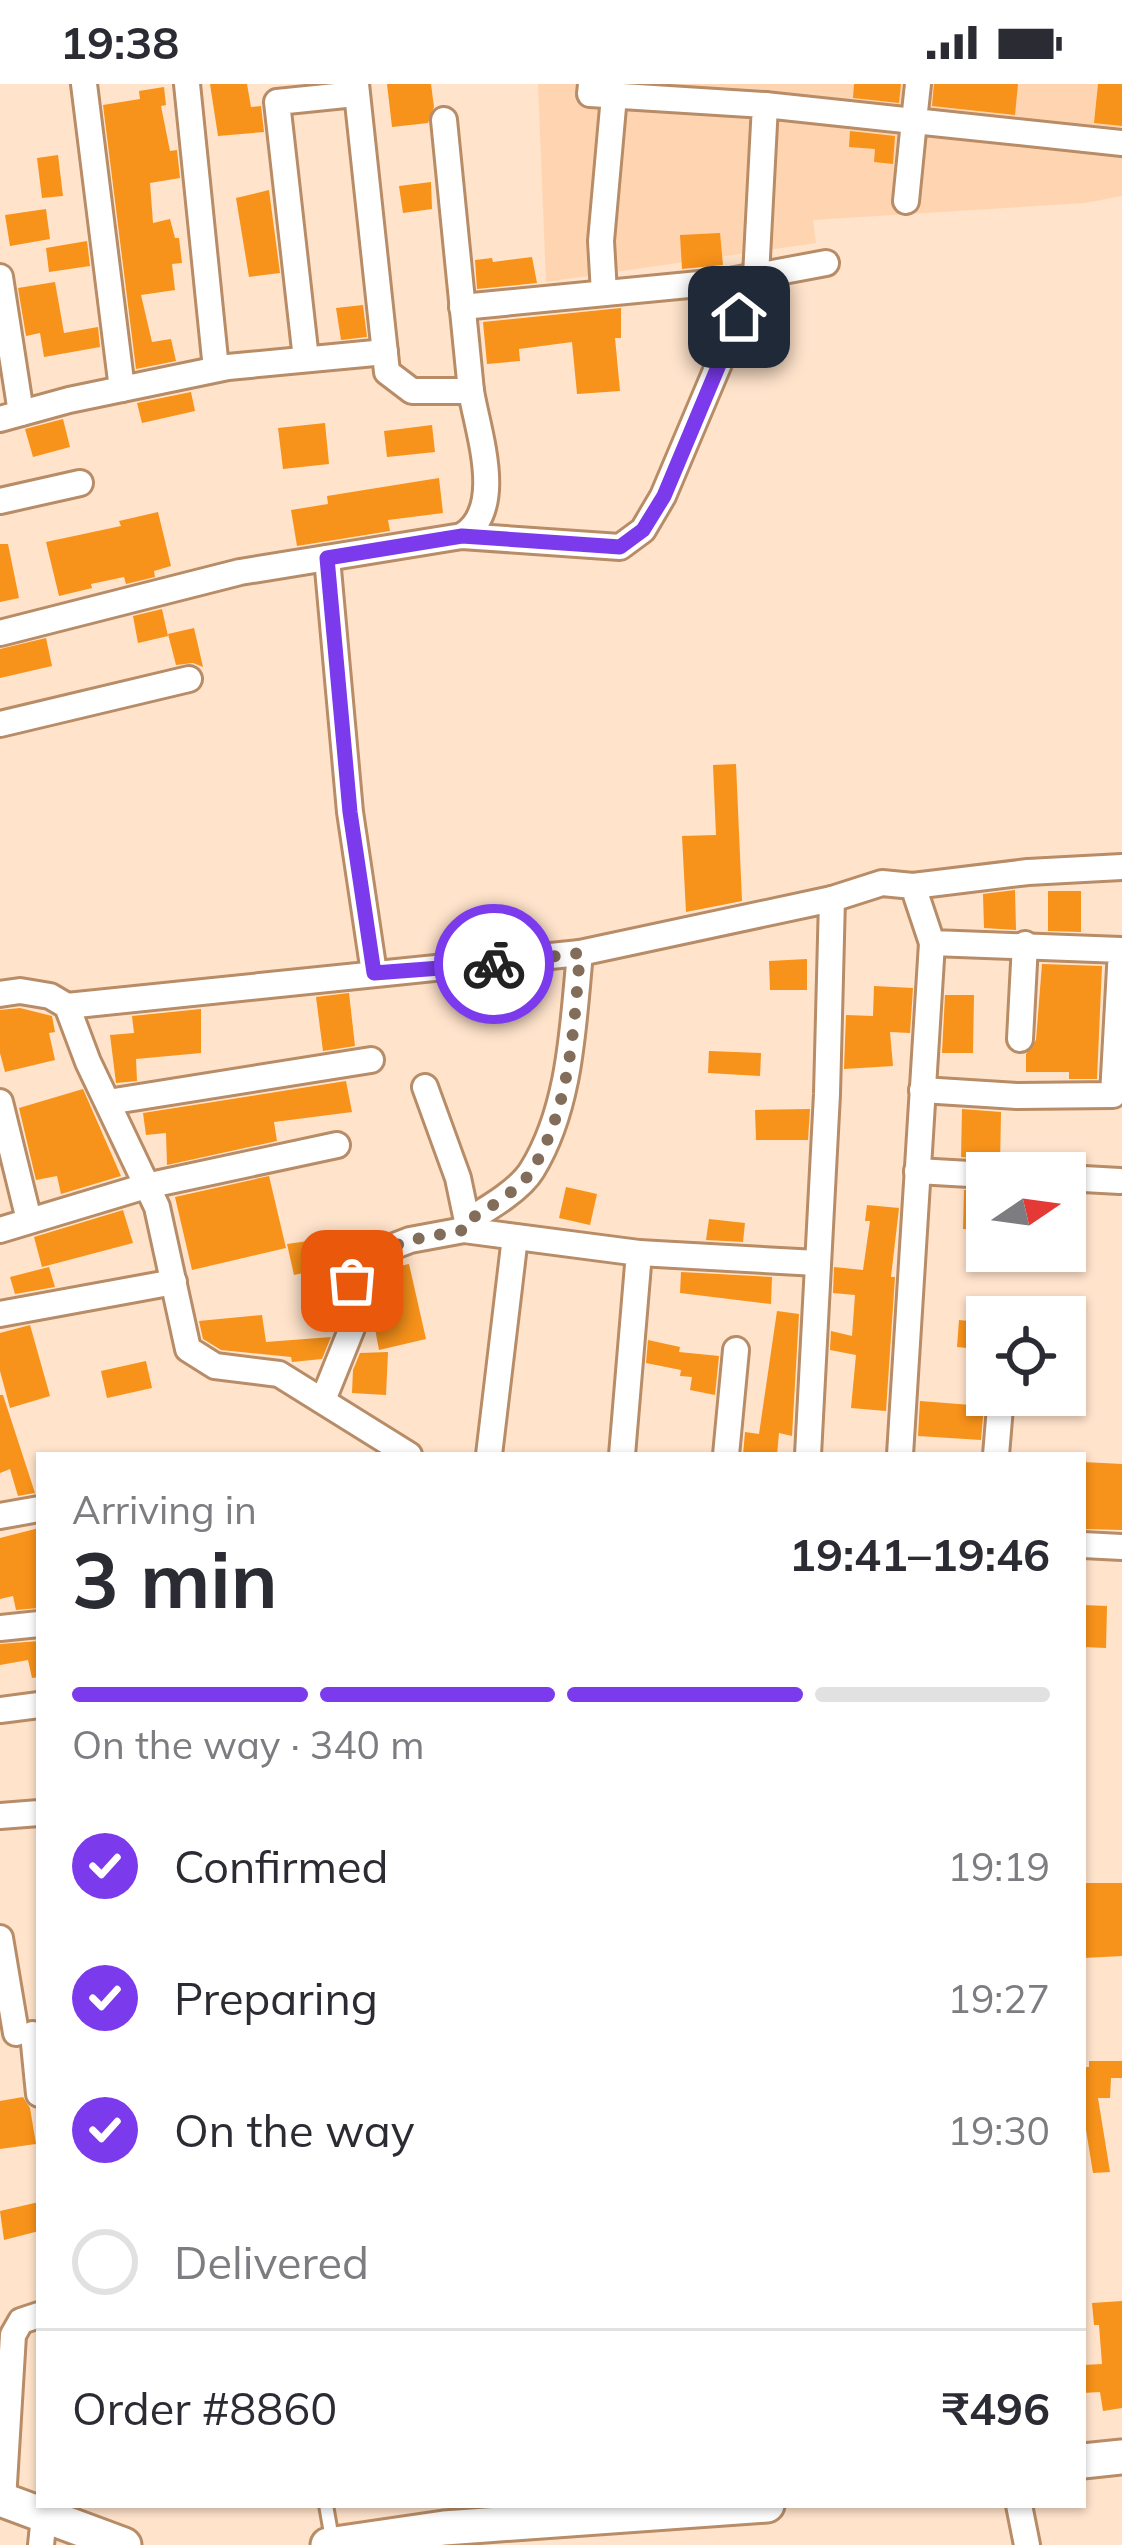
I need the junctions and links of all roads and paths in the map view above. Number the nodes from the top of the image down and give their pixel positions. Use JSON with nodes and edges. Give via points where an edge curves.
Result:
{"nodes":[{"id":1,"x":84,"y":84,"type":"edge"},
{"id":2,"x":187,"y":84,"type":"edge"},
{"id":3,"x":918,"y":84,"type":"edge"},
{"id":4,"x":356,"y":89,"type":"edge"},
{"id":5,"x":602,"y":90,"type":"edge"},
{"id":6,"x":765,"y":105,"type":"junction"},
{"id":7,"x":444,"y":121,"type":"dead end"},
{"id":8,"x":914,"y":121,"type":"junction"},
{"id":9,"x":1122,"y":143,"type":"edge"},
{"id":10,"x":906,"y":201,"type":"dead end"},
{"id":11,"x":826,"y":263,"type":"dead end"},
{"id":12,"x":755,"y":276,"type":"junction"},
{"id":13,"x":0,"y":277,"type":"edge"},
{"id":14,"x":604,"y":293,"type":"junction"},
{"id":15,"x":462,"y":307,"type":"junction"},
{"id":16,"x":385,"y":352,"type":"junction"},
{"id":17,"x":306,"y":359,"type":"junction"},
{"id":18,"x":216,"y":369,"type":"junction"},
{"id":19,"x":122,"y":389,"type":"junction"},
{"id":20,"x":471,"y":391,"type":"junction"},
{"id":21,"x":11,"y":416,"type":"edge"},
{"id":22,"x":80,"y":483,"type":"dead end"},
{"id":23,"x":0,"y":501,"type":"edge"},
{"id":24,"x":462,"y":536,"type":"junction"},
{"id":25,"x":327,"y":558,"type":"junction"},
{"id":26,"x":0,"y":633,"type":"edge"},
{"id":27,"x":189,"y":679,"type":"dead end"},
{"id":28,"x":0,"y":724,"type":"edge"},
{"id":29,"x":1122,"y":867,"type":"edge"},
{"id":30,"x":913,"y":886,"type":"junction"},
{"id":31,"x":832,"y":899,"type":"junction"},
{"id":32,"x":932,"y":943,"type":"junction"},
{"id":33,"x":1024,"y":944,"type":"junction"},
{"id":34,"x":580,"y":953,"type":"junction"},
{"id":35,"x":374,"y":973,"type":"junction"},
{"id":36,"x":0,"y":994,"type":"edge"},
{"id":37,"x":67,"y":1006,"type":"junction"},
{"id":38,"x":1020,"y":1039,"type":"dead end"},
{"id":39,"x":371,"y":1060,"type":"dead end"},
{"id":40,"x":425,"y":1088,"type":"dead end"},
{"id":41,"x":922,"y":1090,"type":"junction"},
{"id":42,"x":0,"y":1102,"type":"edge"},
{"id":43,"x":108,"y":1102,"type":"junction"},
{"id":44,"x":338,"y":1144,"type":"dead end"},
{"id":45,"x":917,"y":1172,"type":"junction"},
{"id":46,"x":966,"y":1173,"type":"edge"},
{"id":47,"x":1086,"y":1179,"type":"edge"},
{"id":48,"x":1120,"y":1180,"type":"edge"},
{"id":49,"x":146,"y":1186,"type":"junction"},
{"id":50,"x":29,"y":1220,"type":"junction"},
{"id":51,"x":465,"y":1226,"type":"junction"},
{"id":52,"x":0,"y":1230,"type":"edge"},
{"id":53,"x":515,"y":1237,"type":"junction"},
{"id":54,"x":639,"y":1253,"type":"junction"},
{"id":55,"x":817,"y":1262,"type":"junction"},
{"id":56,"x":174,"y":1282,"type":"junction"},
{"id":57,"x":0,"y":1314,"type":"edge"},
{"id":58,"x":736,"y":1350,"type":"dead end"},
{"id":59,"x":323,"y":1400,"type":"junction"},
{"id":60,"x":999,"y":1416,"type":"edge"},
{"id":61,"x":404,"y":1452,"type":"edge"},
{"id":62,"x":489,"y":1452,"type":"edge"},
{"id":63,"x":622,"y":1452,"type":"edge"},
{"id":64,"x":726,"y":1452,"type":"edge"},
{"id":65,"x":808,"y":1452,"type":"edge"},
{"id":66,"x":900,"y":1452,"type":"edge"},
{"id":67,"x":996,"y":1452,"type":"edge"},
{"id":68,"x":36,"y":1510,"type":"edge"},
{"id":69,"x":0,"y":1516,"type":"edge"},
{"id":70,"x":1086,"y":1544,"type":"edge"},
{"id":71,"x":1122,"y":1547,"type":"edge"},
{"id":72,"x":36,"y":1624,"type":"edge"},
{"id":73,"x":0,"y":1628,"type":"edge"},
{"id":74,"x":36,"y":1705,"type":"edge"},
{"id":75,"x":0,"y":1710,"type":"edge"},
{"id":76,"x":36,"y":1814,"type":"edge"},
{"id":77,"x":0,"y":1816,"type":"edge"},
{"id":78,"x":0,"y":1938,"type":"edge"},
{"id":79,"x":22,"y":2034,"type":"edge"},
{"id":80,"x":36,"y":2083,"type":"edge"},
{"id":81,"x":36,"y":2315,"type":"edge"},
{"id":82,"x":1122,"y":2457,"type":"edge"},
{"id":83,"x":1086,"y":2461,"type":"edge"},
{"id":84,"x":1,"y":2499,"type":"edge"},
{"id":85,"x":326,"y":2508,"type":"edge"},
{"id":86,"x":747,"y":2508,"type":"edge"},
{"id":87,"x":1020,"y":2508,"type":"edge"},
{"id":88,"x":43,"y":2530,"type":"edge"},
{"id":89,"x":592,"y":2532,"type":"edge"},
{"id":90,"x":124,"y":2545,"type":"edge"},
{"id":91,"x":331,"y":2545,"type":"edge"},
{"id":92,"x":1027,"y":2545,"type":"edge"}],
"edges":[{"from":1,"to":19,"type":"street"},
{"from":2,"to":18,"type":"street"},
{"from":3,"to":8,"type":"street"},
{"from":4,"to":16,"type":"street"},
{"from":4,"to":17,"type":"street","via":[[277,102]]},
{"from":5,"to":6,"type":"street"},
{"from":5,"to":14,"type":"street"},
{"from":6,"to":8,"type":"street"},
{"from":6,"to":12,"type":"street"},
{"from":7,"to":15,"type":"street"},
{"from":8,"to":9,"type":"street"},
{"from":8,"to":10,"type":"street"},
{"from":11,"to":12,"type":"street"},
{"from":12,"to":14,"type":"street"},
{"from":12,"to":24,"type":"street","via":[[643,530],[620,547]]},
{"from":13,"to":21,"type":"street"},
{"from":14,"to":15,"type":"street"},
{"from":15,"to":20,"type":"street"},
{"from":16,"to":17,"type":"street"},
{"from":16,"to":20,"type":"street","via":[[387,372],[412,391]]},
{"from":17,"to":18,"type":"street"},
{"from":18,"to":19,"type":"street"},
{"from":19,"to":21,"type":"street"},
{"from":20,"to":24,"type":"street","via":[[485,510]]},
{"from":22,"to":23,"type":"street"},
{"from":24,"to":25,"type":"street"},
{"from":25,"to":26,"type":"street"},
{"from":25,"to":35,"type":"street"},
{"from":27,"to":28,"type":"street"},
{"from":29,"to":30,"type":"street"},
{"from":30,"to":31,"type":"street","via":[[882,884]]},
{"from":30,"to":32,"type":"street"},
{"from":31,"to":34,"type":"street"},
{"from":31,"to":55,"type":"street"},
{"from":32,"to":33,"type":"street"},
{"from":32,"to":41,"type":"street"},
{"from":33,"to":38,"type":"street"},
{"from":33,"to":41,"type":"street","via":[[1121,950],[1112,1095]]},
{"from":34,"to":35,"type":"street"},
{"from":34,"to":51,"type":"street","via":[[565,1083],[549,1134],[530,1174]]},
{"from":35,"to":37,"type":"street"},
{"from":36,"to":37,"type":"street","via":[[35,993]]},
{"from":37,"to":43,"type":"street"},
{"from":39,"to":43,"type":"street"},
{"from":40,"to":51,"type":"street","via":[[458,1178]]},
{"from":41,"to":45,"type":"street"},
{"from":42,"to":50,"type":"street"},
{"from":43,"to":49,"type":"street"},
{"from":44,"to":49,"type":"street"},
{"from":45,"to":46,"type":"street"},
{"from":45,"to":66,"type":"street"},
{"from":47,"to":48,"type":"street"},
{"from":49,"to":50,"type":"street"},
{"from":49,"to":56,"type":"street"},
{"from":50,"to":52,"type":"street"},
{"from":51,"to":53,"type":"street"},
{"from":51,"to":59,"type":"street","via":[[358,1260],[352,1328]]},
{"from":53,"to":54,"type":"street"},
{"from":53,"to":62,"type":"street"},
{"from":54,"to":55,"type":"street"},
{"from":54,"to":63,"type":"street"},
{"from":55,"to":65,"type":"street"},
{"from":56,"to":57,"type":"street"},
{"from":56,"to":59,"type":"street","via":[[188,1349],[215,1366],[279,1374]]},
{"from":58,"to":64,"type":"street"},
{"from":59,"to":61,"type":"street"},
{"from":60,"to":67,"type":"street"},
{"from":68,"to":69,"type":"street"},
{"from":70,"to":71,"type":"street"},
{"from":72,"to":73,"type":"street"},
{"from":74,"to":75,"type":"street"},
{"from":76,"to":77,"type":"street"},
{"from":78,"to":79,"type":"street"},
{"from":79,"to":80,"type":"street"},
{"from":81,"to":84,"type":"street","via":[[13,2335]]},
{"from":82,"to":83,"type":"main road"},
{"from":84,"to":88,"type":"main road"},
{"from":85,"to":91,"type":"lane"},
{"from":86,"to":89,"type":"main road"},
{"from":87,"to":92,"type":"street"},
{"from":88,"to":90,"type":"main road"},
{"from":89,"to":91,"type":"main road","via":[[444,2528]]}]}
